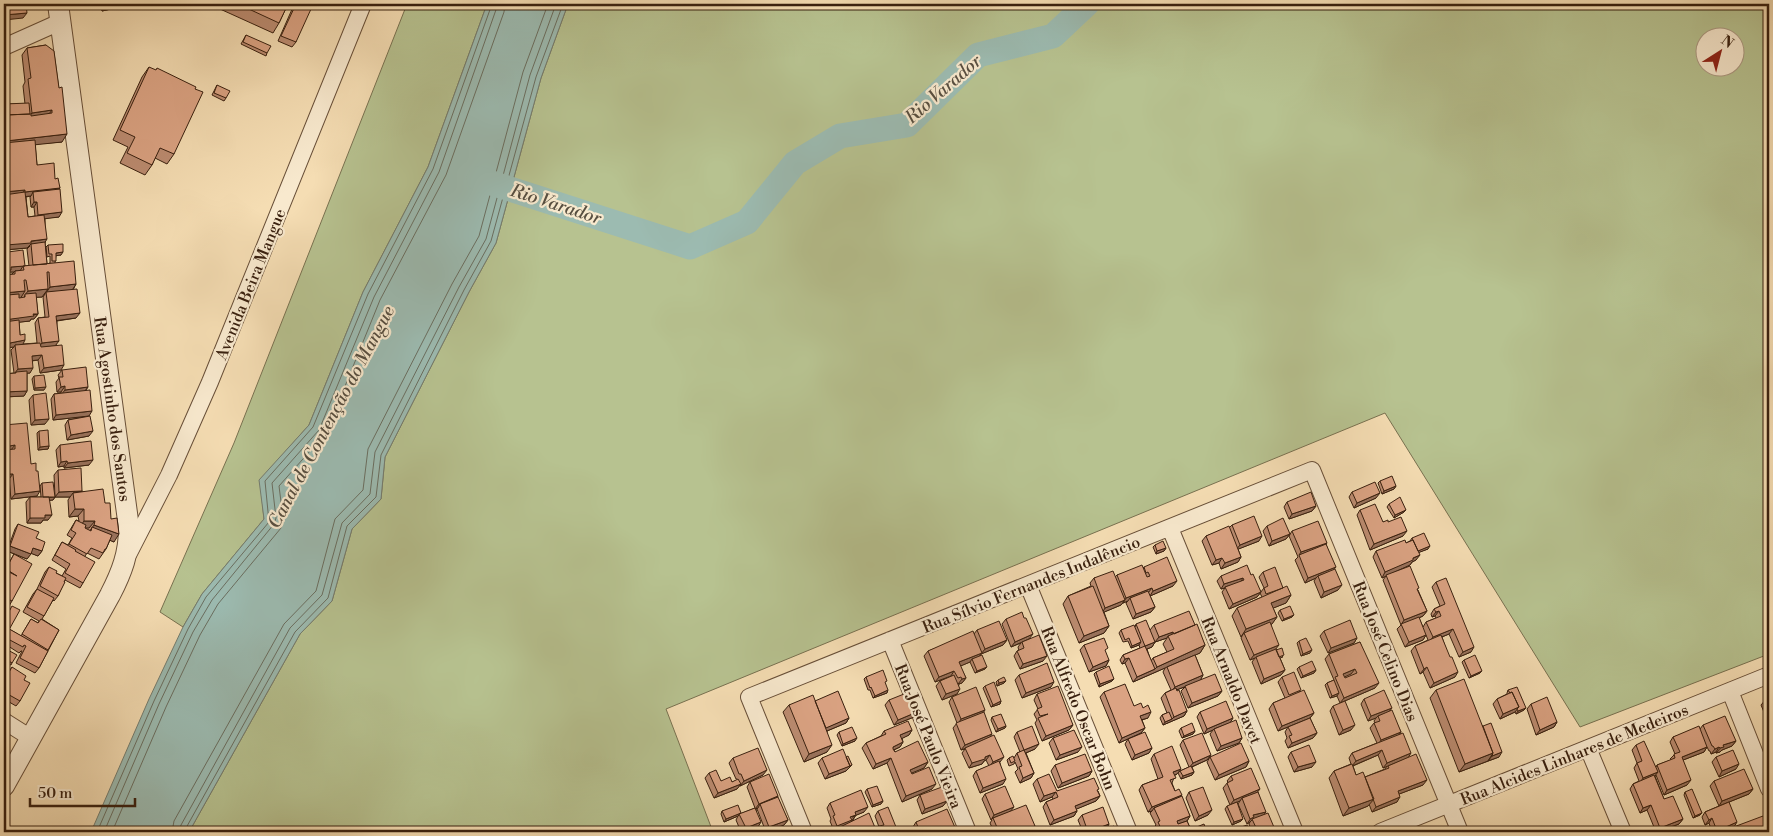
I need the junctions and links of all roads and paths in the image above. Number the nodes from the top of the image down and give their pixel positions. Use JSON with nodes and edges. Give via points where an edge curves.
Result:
{"nodes":[{"id":1,"x":363,"y":4,"type":"edge"},
{"id":2,"x":59,"y":13,"type":"edge"},
{"id":3,"x":4,"y":47,"type":"edge"},
{"id":4,"x":1312,"y":470,"type":"joint"},
{"id":5,"x":1170,"y":528,"type":"junction"},
{"id":6,"x":126,"y":560,"type":"junction"},
{"id":7,"x":1028,"y":585,"type":"junction"},
{"id":8,"x":890,"y":640,"type":"junction"},
{"id":9,"x":1769,"y":675,"type":"edge"},
{"id":10,"x":1730,"y":691,"type":"junction"},
{"id":11,"x":4,"y":721,"type":"edge"},
{"id":12,"x":31,"y":738,"type":"junction"},
{"id":13,"x":1588,"y":748,"type":"junction"},
{"id":14,"x":4,"y":786,"type":"edge"},
{"id":15,"x":1769,"y":788,"type":"edge"},
{"id":16,"x":1448,"y":804,"type":"junction"},
{"id":17,"x":804,"y":832,"type":"edge"},
{"id":18,"x":968,"y":832,"type":"edge"},
{"id":19,"x":1129,"y":832,"type":"edge"},
{"id":20,"x":1295,"y":832,"type":"edge"},
{"id":21,"x":1380,"y":832,"type":"edge"},
{"id":22,"x":1460,"y":832,"type":"edge"},
{"id":23,"x":1623,"y":832,"type":"edge"}],
"edges":[{"from":1,"to":6,"type":"street","name":"Avenida Beira Mangue","via":[[190,428]]},
{"from":2,"to":3,"type":"street"},
{"from":2,"to":6,"type":"street","name":"Rua Agostinho dos Santos","via":[[129,528]]},
{"from":4,"to":5,"type":"street","name":"Rua Sílvio Fernandes Indalêncio"},
{"from":4,"to":16,"type":"street","name":"Rua José Celino Dias"},
{"from":5,"to":7,"type":"street","name":"Rua Sílvio Fernandes Indalêncio"},
{"from":5,"to":20,"type":"street","name":"Rua Arnaldo Davet"},
{"from":6,"to":12,"type":"street","name":"Rua Agostinho dos Santos"},
{"from":7,"to":8,"type":"street","name":"Rua Sílvio Fernandes Indalêncio"},
{"from":7,"to":19,"type":"street","name":"Rua Alfredo Oscar Bohn"},
{"from":8,"to":17,"type":"street","name":"Rua Sílvio Fernandes Indalêncio","via":[[750,697]]},
{"from":8,"to":18,"type":"street","name":"Rua José Paulo Vieira"},
{"from":9,"to":10,"type":"street","name":"Rua Alcides Linhares de Medeiros"},
{"from":10,"to":13,"type":"street","name":"Rua Alcides Linhares de Medeiros"},
{"from":10,"to":15,"type":"street"},
{"from":11,"to":12,"type":"street"},
{"from":12,"to":14,"type":"street","name":"Rua Agostinho dos Santos"},
{"from":13,"to":16,"type":"street","name":"Rua Alcides Linhares de Medeiros"},
{"from":13,"to":23,"type":"street"},
{"from":16,"to":21,"type":"street","name":"Rua Alcides Linhares de Medeiros"},
{"from":16,"to":22,"type":"street","name":"Rua José Celino Dias"}]}
